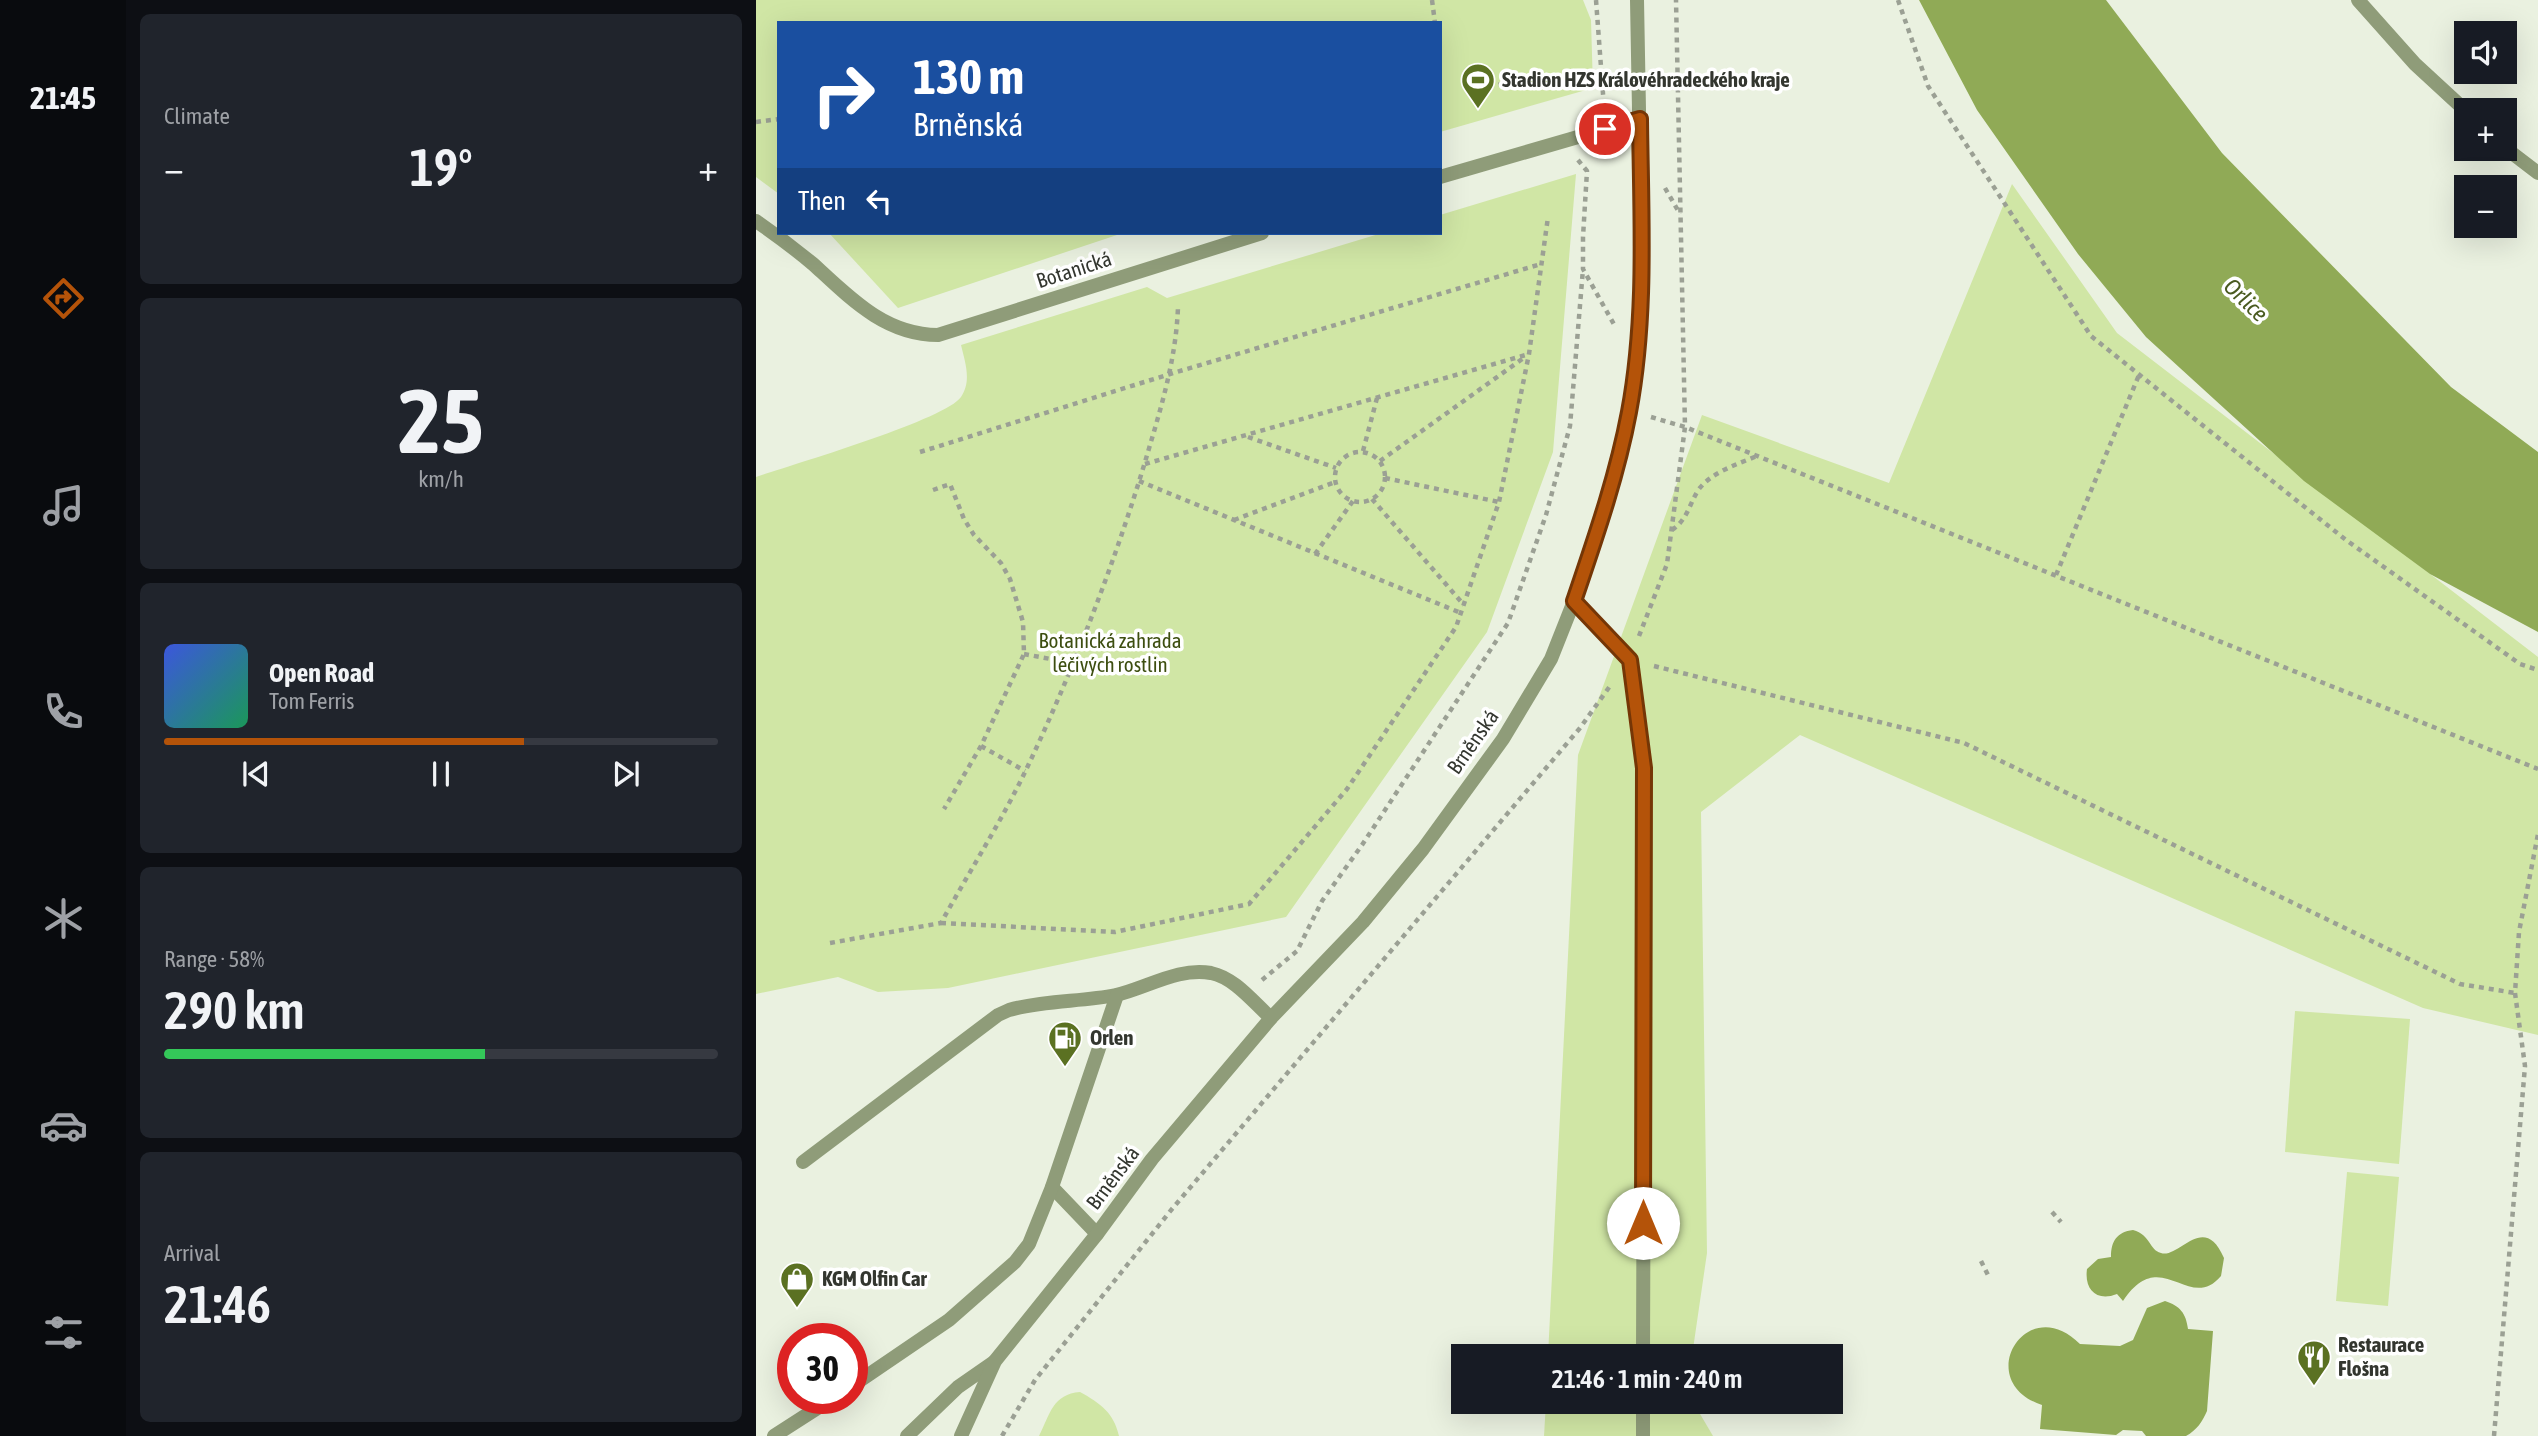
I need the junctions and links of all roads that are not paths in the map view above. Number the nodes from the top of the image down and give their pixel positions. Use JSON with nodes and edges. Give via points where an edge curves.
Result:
{"nodes":[{"id":1,"x":1637,"y":0,"type":"edge"},
{"id":2,"x":2358,"y":0,"type":"edge"},
{"id":3,"x":2454,"y":100,"type":"edge"},
{"id":4,"x":1640,"y":119,"type":"junction"},
{"id":5,"x":2517,"y":157,"type":"edge"},
{"id":6,"x":2538,"y":173,"type":"edge"},
{"id":7,"x":1442,"y":176,"type":"edge"},
{"id":8,"x":756,"y":221,"type":"edge"},
{"id":9,"x":1256,"y":235,"type":"edge"},
{"id":10,"x":1574,"y":601,"type":"junction"},
{"id":11,"x":1117,"y":995,"type":"junction"},
{"id":12,"x":1271,"y":1018,"type":"junction"},
{"id":13,"x":803,"y":1162,"type":"dead end"},
{"id":14,"x":1052,"y":1187,"type":"junction"},
{"id":15,"x":1097,"y":1234,"type":"junction"},
{"id":16,"x":1643,"y":1344,"type":"edge"},
{"id":17,"x":995,"y":1361,"type":"junction"},
{"id":18,"x":868,"y":1375,"type":"edge"},
{"id":19,"x":808,"y":1414,"type":"edge"},
{"id":20,"x":1643,"y":1414,"type":"edge"},
{"id":21,"x":774,"y":1436,"type":"edge"},
{"id":22,"x":906,"y":1436,"type":"edge"},
{"id":23,"x":961,"y":1436,"type":"edge"},
{"id":24,"x":1643,"y":1436,"type":"edge"}],
"edges":[{"from":1,"to":4,"type":"street","name":"Brněnská"},
{"from":2,"to":3,"type":"street"},
{"from":4,"to":7,"type":"street"},
{"from":4,"to":10,"type":"street","name":"Brněnská","via":[[1640,325],[1629,411]]},
{"from":5,"to":6,"type":"street"},
{"from":8,"to":9,"type":"street","name":"Botanická","via":[[879,319],[910,333],[938,335]]},
{"from":10,"to":12,"type":"street","name":"Brněnská","via":[[1551,659],[1495,750],[1363,922]]},
{"from":10,"to":16,"type":"street","via":[[1630,660],[1644,768]]},
{"from":11,"to":12,"type":"street","via":[[1164,978],[1201,972],[1222,977]]},
{"from":11,"to":13,"type":"street","via":[[1009,1010]]},
{"from":11,"to":14,"type":"street"},
{"from":12,"to":15,"type":"street","name":"Brněnská","via":[[1152,1159]]},
{"from":14,"to":15,"type":"street"},
{"from":14,"to":18,"type":"street","via":[[1037,1228],[1015,1262],[949,1320]]},
{"from":15,"to":17,"type":"street","name":"Brněnská"},
{"from":17,"to":22,"type":"street","name":"Brněnská","via":[[958,1387]]},
{"from":17,"to":23,"type":"street","name":"Brněnská"},
{"from":19,"to":21,"type":"street"},
{"from":20,"to":24,"type":"street"}]}
